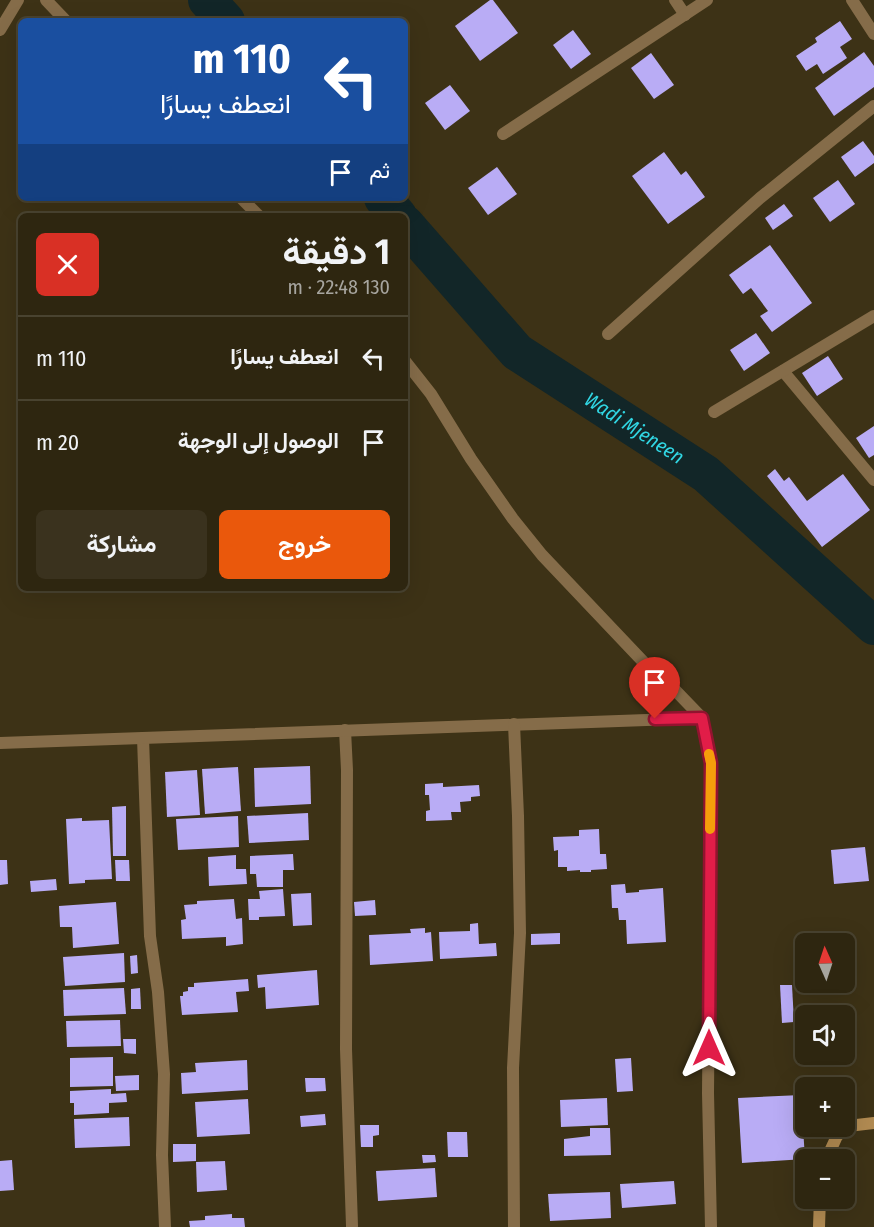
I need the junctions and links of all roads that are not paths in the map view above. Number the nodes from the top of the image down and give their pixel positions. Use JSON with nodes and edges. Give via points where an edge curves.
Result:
{"nodes":[{"id":1,"x":18,"y":0,"type":"edge"},
{"id":2,"x":46,"y":0,"type":"edge"},
{"id":3,"x":675,"y":0,"type":"edge"},
{"id":4,"x":707,"y":0,"type":"edge"},
{"id":5,"x":852,"y":0,"type":"edge"},
{"id":6,"x":685,"y":15,"type":"junction"},
{"id":7,"x":63,"y":18,"type":"edge"},
{"id":8,"x":0,"y":30,"type":"edge"},
{"id":9,"x":874,"y":34,"type":"edge"},
{"id":10,"x":874,"y":106,"type":"edge"},
{"id":11,"x":503,"y":134,"type":"dead end"},
{"id":12,"x":244,"y":201,"type":"edge"},
{"id":13,"x":256,"y":213,"type":"edge"},
{"id":14,"x":874,"y":316,"type":"edge"},
{"id":15,"x":608,"y":334,"type":"dead end"},
{"id":16,"x":408,"y":365,"type":"edge"},
{"id":17,"x":783,"y":371,"type":"junction"},
{"id":18,"x":714,"y":412,"type":"dead end"},
{"id":19,"x":874,"y":480,"type":"edge"},
{"id":20,"x":702,"y":718,"type":"junction"},
{"id":21,"x":514,"y":724,"type":"junction"},
{"id":22,"x":345,"y":730,"type":"junction"},
{"id":23,"x":143,"y":738,"type":"junction"},
{"id":24,"x":0,"y":743,"type":"edge"},
{"id":25,"x":874,"y":1123,"type":"edge"},
{"id":26,"x":831,"y":1149,"type":"edge"},
{"id":27,"x":820,"y":1209,"type":"edge"},
{"id":28,"x":352,"y":1226,"type":"edge"},
{"id":29,"x":165,"y":1227,"type":"edge"},
{"id":30,"x":514,"y":1227,"type":"edge"},
{"id":31,"x":711,"y":1227,"type":"edge"},
{"id":32,"x":819,"y":1227,"type":"edge"}],
"edges":[{"from":1,"to":8,"type":"street"},
{"from":2,"to":7,"type":"street"},
{"from":3,"to":6,"type":"street"},
{"from":4,"to":6,"type":"street"},
{"from":5,"to":9,"type":"street"},
{"from":6,"to":11,"type":"street"},
{"from":10,"to":15,"type":"street","via":[[760,198]]},
{"from":12,"to":13,"type":"street"},
{"from":14,"to":17,"type":"street"},
{"from":16,"to":20,"type":"street","via":[[542,555]]},
{"from":17,"to":18,"type":"street"},
{"from":17,"to":19,"type":"street"},
{"from":20,"to":21,"type":"street"},
{"from":20,"to":31,"type":"street","via":[[711,763]]},
{"from":21,"to":22,"type":"street"},
{"from":21,"to":30,"type":"street","via":[[520,933],[513,1068]]},
{"from":22,"to":23,"type":"street"},
{"from":22,"to":28,"type":"street","via":[[346,1061]]},
{"from":23,"to":24,"type":"street"},
{"from":23,"to":29,"type":"street","via":[[150,936],[164,1074]]},
{"from":25,"to":26,"type":"street","via":[[848,1126]]},
{"from":27,"to":32,"type":"street"}]}
